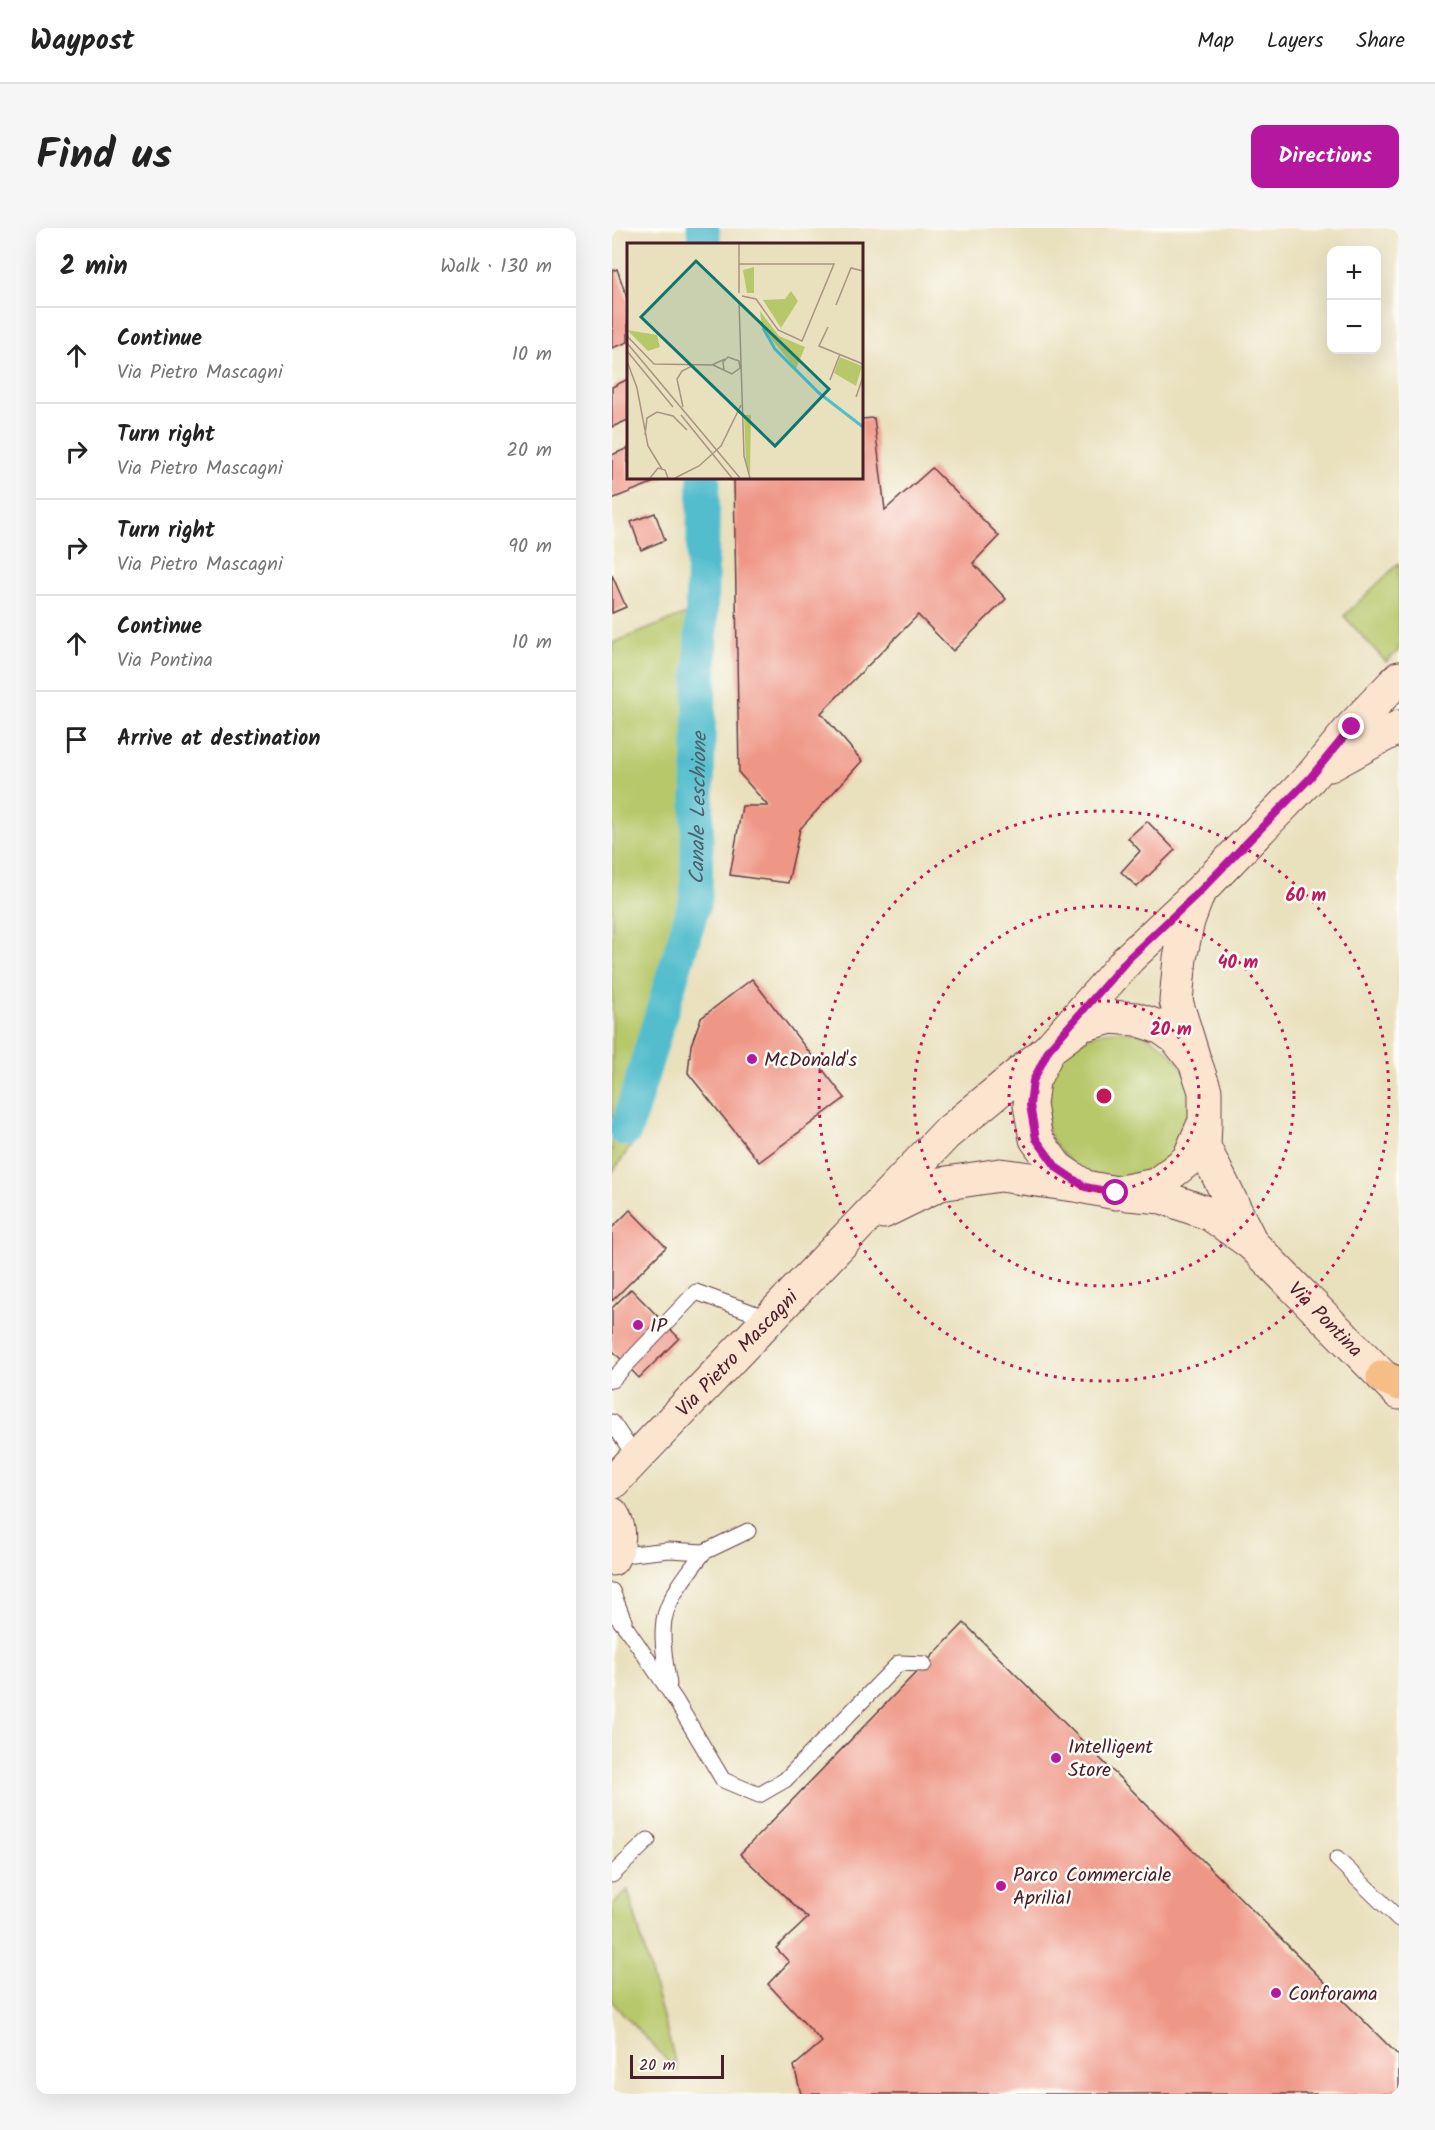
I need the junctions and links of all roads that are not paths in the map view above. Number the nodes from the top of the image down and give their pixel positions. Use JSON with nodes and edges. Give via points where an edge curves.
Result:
{"nodes":[{"id":1,"x":1399,"y":678,"type":"edge"},
{"id":2,"x":1399,"y":727,"type":"edge"},
{"id":3,"x":1310,"y":778,"type":"junction"},
{"id":4,"x":1199,"y":892,"type":"junction"},
{"id":5,"x":1049,"y":1049,"type":"junction"},
{"id":6,"x":1195,"y":1062,"type":"junction"},
{"id":7,"x":1205,"y":1121,"type":"junction"},
{"id":8,"x":1085,"y":1187,"type":"junction"},
{"id":9,"x":1116,"y":1193,"type":"junction"},
{"id":10,"x":862,"y":1223,"type":"junction"},
{"id":11,"x":1252,"y":1244,"type":"junction"},
{"id":12,"x":770,"y":1319,"type":"junction"},
{"id":13,"x":612,"y":1380,"type":"edge"},
{"id":14,"x":1394,"y":1385,"type":"edge"},
{"id":15,"x":612,"y":1422,"type":"edge"},
{"id":16,"x":636,"y":1458,"type":"junction"},
{"id":17,"x":612,"y":1483,"type":"edge"},
{"id":18,"x":748,"y":1531,"type":"dead end"},
{"id":19,"x":614,"y":1542,"type":"edge"},
{"id":20,"x":704,"y":1552,"type":"junction"},
{"id":21,"x":612,"y":1591,"type":"edge"},
{"id":22,"x":612,"y":1611,"type":"edge"},
{"id":23,"x":627,"y":1629,"type":"junction"},
{"id":24,"x":924,"y":1664,"type":"dead end"},
{"id":25,"x":671,"y":1693,"type":"junction"},
{"id":26,"x":648,"y":1840,"type":"dead end"},
{"id":27,"x":1337,"y":1859,"type":"dead end"},
{"id":28,"x":612,"y":1875,"type":"edge"},
{"id":29,"x":1399,"y":1919,"type":"edge"}],
"edges":[{"from":1,"to":3,"type":"street"},
{"from":2,"to":3,"type":"street"},
{"from":3,"to":4,"type":"street","name":"Via Pietro Mascagni"},
{"from":4,"to":5,"type":"street","name":"Via Pietro Mascagni","via":[[1129,958]]},
{"from":4,"to":6,"type":"street","name":"Via Pietro Mascagni","via":[[1180,958],[1176,1001]]},
{"from":5,"to":6,"type":"street","name":"Via Pietro Mascagni","via":[[1081,1025],[1111,1017],[1128,1018],[1162,1028],[1176,1038]]},
{"from":5,"to":8,"type":"street","name":"Via Pietro Mascagni","via":[[1033,1081],[1030,1105],[1036,1139],[1057,1168]]},
{"from":5,"to":10,"type":"street","name":"Via Pietro Mascagni","via":[[946,1134]]},
{"from":6,"to":7,"type":"street","name":"Via Pietro Mascagni","via":[[1205,1091]]},
{"from":7,"to":9,"type":"street","name":"Via Pietro Mascagni","via":[[1188,1160],[1156,1185]]},
{"from":7,"to":11,"type":"street","name":"Via Pietro Mascagni","via":[[1204,1147]]},
{"from":8,"to":9,"type":"street","name":"Via Pietro Mascagni"},
{"from":8,"to":10,"type":"street","name":"Via Pietro Mascagni","via":[[1000,1175],[940,1184]]},
{"from":9,"to":11,"type":"street","name":"Via Pietro Mascagni","via":[[1162,1197],[1210,1214]]},
{"from":10,"to":12,"type":"street","name":"Via Pietro Mascagni"},
{"from":11,"to":14,"type":"street","name":"Via Pontina"},
{"from":12,"to":13,"type":"lane","via":[[696,1292]]},
{"from":12,"to":16,"type":"street","name":"Via Pietro Mascagni"},
{"from":15,"to":16,"type":"lane"},
{"from":16,"to":17,"type":"street","name":"Via Pietro Mascagni"},
{"from":18,"to":20,"type":"lane"},
{"from":19,"to":20,"type":"lane"},
{"from":20,"to":25,"type":"lane","via":[[680,1584],[664,1619],[664,1662]]},
{"from":21,"to":23,"type":"lane"},
{"from":22,"to":23,"type":"lane"},
{"from":23,"to":25,"type":"lane"},
{"from":24,"to":25,"type":"lane","via":[[899,1663],[785,1780],[759,1795],[723,1780]]},
{"from":26,"to":28,"type":"lane"},
{"from":27,"to":29,"type":"lane"}]}
